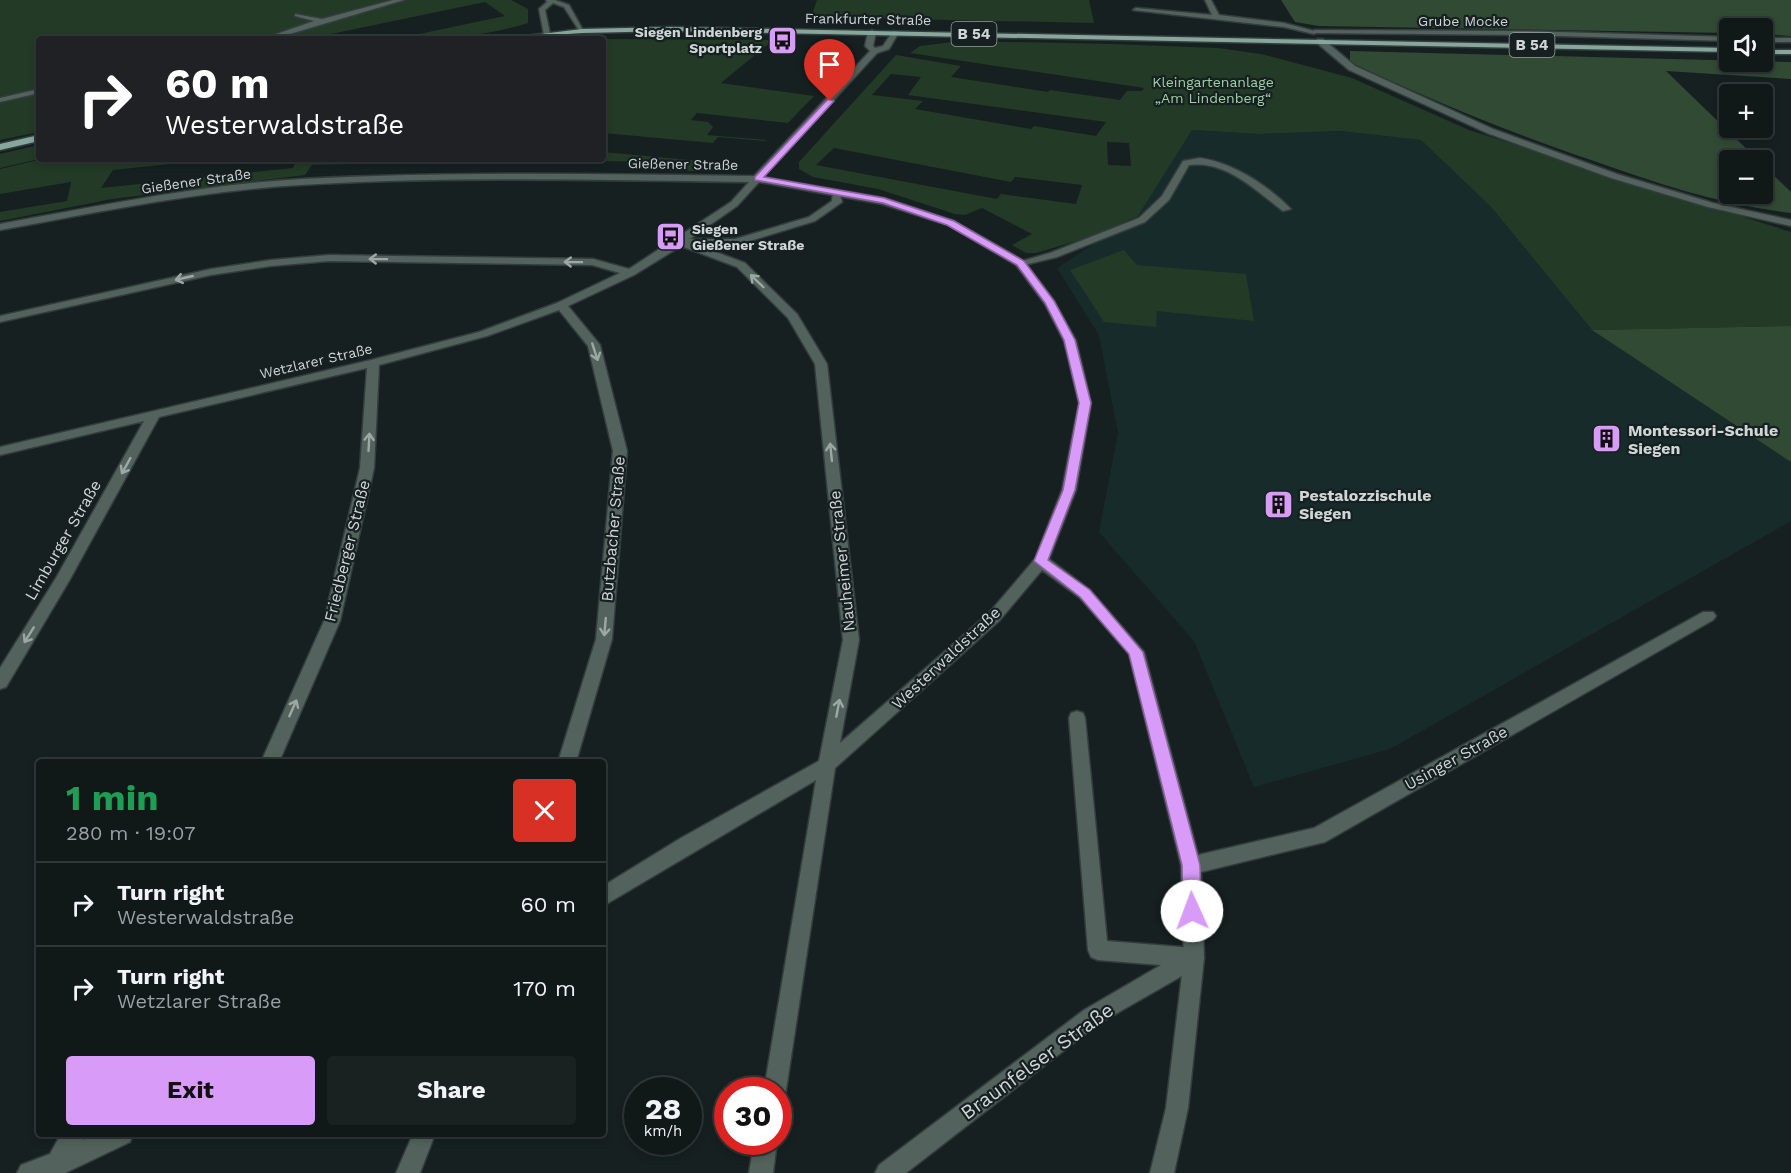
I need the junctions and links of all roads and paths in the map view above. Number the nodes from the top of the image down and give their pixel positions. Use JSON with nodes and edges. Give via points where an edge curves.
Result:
{"nodes":[{"id":1,"x":401,"y":0,"type":"edge"},
{"id":2,"x":1208,"y":0,"type":"edge"},
{"id":3,"x":551,"y":1,"type":"edge"},
{"id":4,"x":1136,"y":10,"type":"dead end"},
{"id":5,"x":297,"y":15,"type":"dead end"},
{"id":6,"x":1218,"y":19,"type":"junction"},
{"id":7,"x":322,"y":21,"type":"junction"},
{"id":8,"x":582,"y":31,"type":"junction"},
{"id":9,"x":872,"y":32,"type":"junction"},
{"id":10,"x":895,"y":32,"type":"junction"},
{"id":11,"x":1314,"y":32,"type":"junction"},
{"id":12,"x":546,"y":34,"type":"junction"},
{"id":13,"x":275,"y":36,"type":"edge"},
{"id":14,"x":529,"y":36,"type":"edge"},
{"id":15,"x":1719,"y":39,"type":"edge"},
{"id":16,"x":1773,"y":40,"type":"edge"},
{"id":17,"x":1791,"y":40,"type":"edge"},
{"id":18,"x":1320,"y":41,"type":"junction"},
{"id":19,"x":1719,"y":50,"type":"edge"},
{"id":20,"x":874,"y":51,"type":"junction"},
{"id":21,"x":1773,"y":51,"type":"edge"},
{"id":22,"x":1791,"y":52,"type":"edge"},
{"id":23,"x":36,"y":92,"type":"edge"},
{"id":24,"x":0,"y":100,"type":"edge"},
{"id":25,"x":36,"y":139,"type":"edge"},
{"id":26,"x":0,"y":147,"type":"edge"},
{"id":27,"x":758,"y":178,"type":"junction"},
{"id":28,"x":836,"y":194,"type":"junction"},
{"id":29,"x":1286,"y":209,"type":"dead end"},
{"id":30,"x":1791,"y":223,"type":"edge"},
{"id":31,"x":0,"y":227,"type":"edge"},
{"id":32,"x":680,"y":242,"type":"junction"},
{"id":33,"x":1020,"y":263,"type":"junction"},
{"id":34,"x":630,"y":273,"type":"junction"},
{"id":35,"x":561,"y":305,"type":"junction"},
{"id":36,"x":0,"y":319,"type":"edge"},
{"id":37,"x":373,"y":363,"type":"junction"},
{"id":38,"x":154,"y":415,"type":"junction"},
{"id":39,"x":0,"y":451,"type":"edge"},
{"id":40,"x":1041,"y":561,"type":"junction"},
{"id":41,"x":1708,"y":616,"type":"dead end"},
{"id":42,"x":0,"y":682,"type":"edge"},
{"id":43,"x":1077,"y":718,"type":"dead end"},
{"id":44,"x":271,"y":759,"type":"edge"},
{"id":45,"x":568,"y":759,"type":"edge"},
{"id":46,"x":827,"y":765,"type":"junction"},
{"id":47,"x":1191,"y":865,"type":"junction"},
{"id":48,"x":606,"y":895,"type":"edge"},
{"id":49,"x":1194,"y":958,"type":"junction"},
{"id":50,"x":777,"y":1077,"type":"edge"},
{"id":51,"x":72,"y":1137,"type":"edge"},
{"id":52,"x":116,"y":1137,"type":"edge"},
{"id":53,"x":423,"y":1137,"type":"edge"},
{"id":54,"x":764,"y":1155,"type":"edge"},
{"id":55,"x":55,"y":1168,"type":"edge"},
{"id":56,"x":29,"y":1173,"type":"edge"},
{"id":57,"x":408,"y":1173,"type":"edge"},
{"id":58,"x":761,"y":1173,"type":"edge"},
{"id":59,"x":887,"y":1173,"type":"edge"},
{"id":60,"x":1162,"y":1173,"type":"edge"}],
"edges":[{"from":1,"to":7,"type":"street"},
{"from":2,"to":6,"type":"street"},
{"from":3,"to":8,"type":"street","via":[[567,6]]},
{"from":3,"to":12,"type":"street","via":[[542,9]]},
{"from":4,"to":6,"type":"street","name":"Grube Mocke"},
{"from":5,"to":7,"type":"street"},
{"from":6,"to":11,"type":"street","name":"Grube Mocke"},
{"from":7,"to":13,"type":"street"},
{"from":8,"to":9,"type":"main road","name":"Frankfurter Straße","number":"B 54"},
{"from":8,"to":12,"type":"main road","name":"Frankfurter Straße","number":"B 54"},
{"from":9,"to":10,"type":"main road","name":"Frankfurter Straße","number":"B 54"},
{"from":9,"to":20,"type":"street","via":[[869,46]]},
{"from":10,"to":18,"type":"main road","name":"Frankfurter Straße","number":"B 54"},
{"from":10,"to":20,"type":"street","name":"Wetzlarer Straße","via":[[886,47]]},
{"from":11,"to":15,"type":"street","name":"Grube Mocke"},
{"from":11,"to":18,"type":"street"},
{"from":12,"to":14,"type":"main road","name":"Frankfurter Straße","number":"B 54"},
{"from":16,"to":17,"type":"street"},
{"from":18,"to":19,"type":"main road","name":"Frankfurter Straße","number":"B 54"},
{"from":18,"to":30,"type":"street","via":[[1352,68],[1490,131],[1614,176],[1711,205]]},
{"from":20,"to":27,"type":"street","name":"Wetzlarer Straße"},
{"from":21,"to":22,"type":"main road"},
{"from":23,"to":24,"type":"street"},
{"from":25,"to":26,"type":"main road"},
{"from":27,"to":28,"type":"street","name":"Westerwaldstraße"},
{"from":27,"to":31,"type":"street","name":"Gießener Straße","via":[[518,176],[299,182],[161,198]]},
{"from":27,"to":32,"type":"street","name":"Wetzlarer Straße","via":[[734,204]]},
{"from":28,"to":32,"type":"street","via":[[837,202],[812,219],[736,242]]},
{"from":28,"to":33,"type":"street","name":"Westerwaldstraße","via":[[884,201],[951,223]]},
{"from":29,"to":33,"type":"street","via":[[1232,170],[1213,161],[1198,160],[1185,163],[1166,198],[1142,220],[1053,255]]},
{"from":32,"to":34,"type":"street","name":"Wetzlarer Straße"},
{"from":46,"to":32,"type":"street","name":"Nauheimer Straße","one_way":true,"via":[[851,640],[821,364],[793,316],[741,265]]},
{"from":33,"to":40,"type":"street","name":"Westerwaldstraße","via":[[1050,303],[1070,340],[1085,403],[1069,490]]},
{"from":34,"to":35,"type":"street","name":"Wetzlarer Straße"},
{"from":34,"to":36,"type":"street","one_way":true,"via":[[593,262],[329,258],[211,272]]},
{"from":35,"to":37,"type":"street","name":"Wetzlarer Straße","via":[[483,334]]},
{"from":35,"to":45,"type":"street","name":"Butzbacher Straße","one_way":true,"via":[[594,345],[621,451],[604,639]]},
{"from":37,"to":38,"type":"street","name":"Wetzlarer Straße"},
{"from":44,"to":37,"type":"street","name":"Friedberger Straße","one_way":true,"via":[[332,621],[367,468]]},
{"from":38,"to":39,"type":"street","name":"Wetzlarer Straße"},
{"from":38,"to":42,"type":"street","name":"Limburger Straße","one_way":true,"via":[[62,581]]},
{"from":40,"to":46,"type":"street","name":"Westerwaldstraße","via":[[994,617]]},
{"from":40,"to":47,"type":"street","via":[[1085,594],[1136,652]]},
{"from":41,"to":47,"type":"street","name":"Usinger Straße","via":[[1318,836]]},
{"from":43,"to":49,"type":"street","via":[[1098,950]]},
{"from":46,"to":48,"type":"street","name":"Westerwaldstraße"},
{"from":46,"to":50,"type":"street","name":"Nauheimer Straße"},
{"from":47,"to":49,"type":"street"},
{"from":49,"to":59,"type":"street","name":"Braunfelser Straße","via":[[1091,1017]]},
{"from":49,"to":60,"type":"street","via":[[1177,1108]]},
{"from":51,"to":55,"type":"street"},
{"from":52,"to":55,"type":"street"},
{"from":53,"to":57,"type":"street"},
{"from":54,"to":58,"type":"street"},
{"from":55,"to":56,"type":"street"}]}
